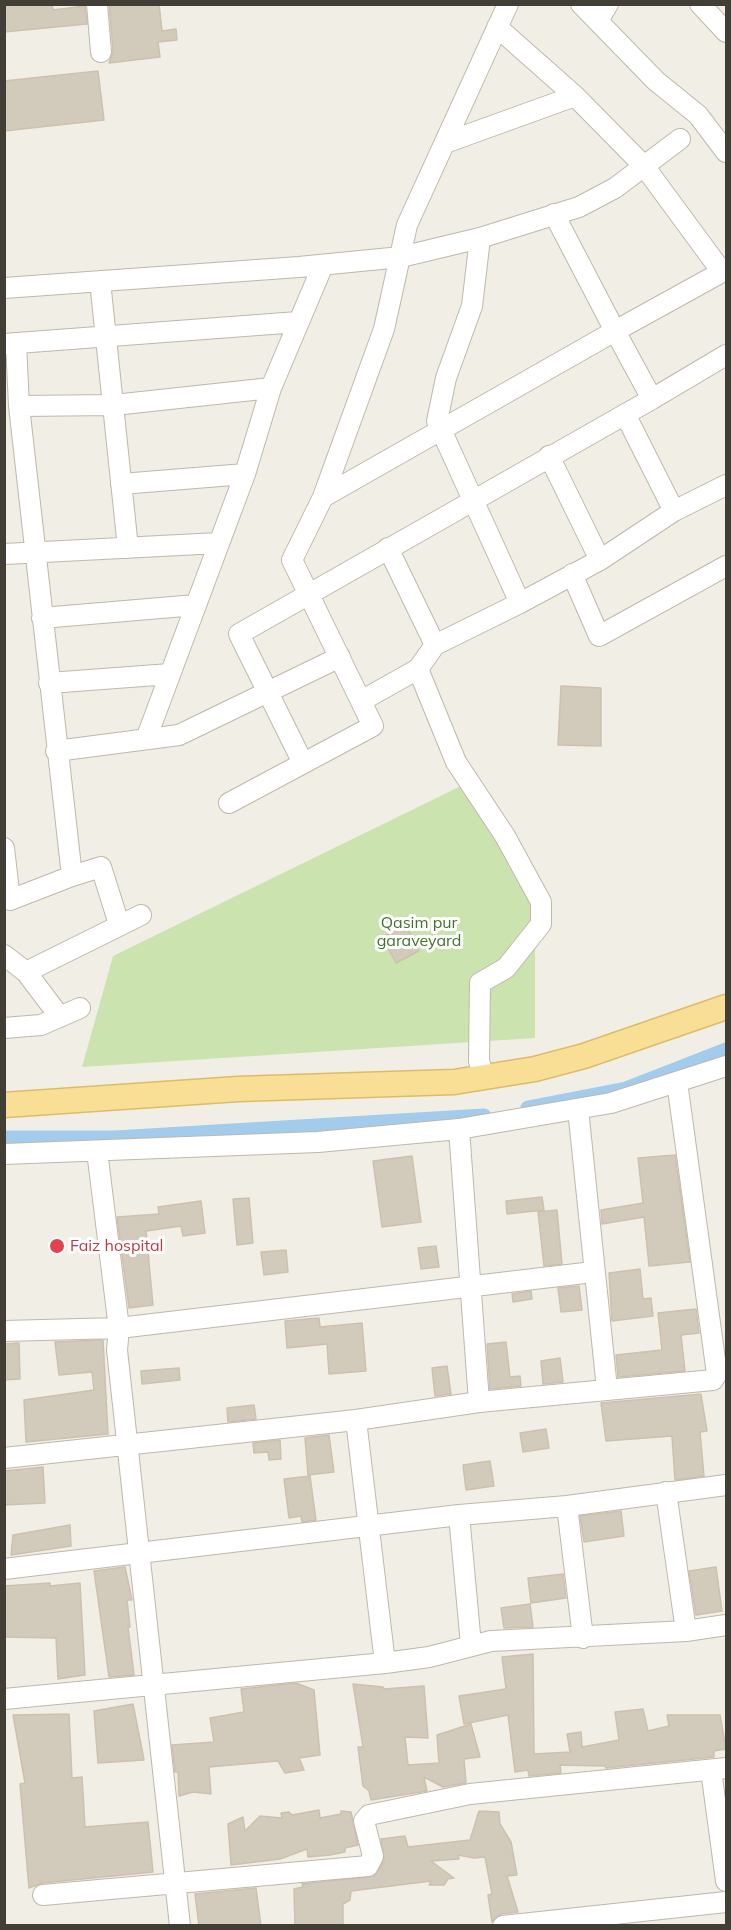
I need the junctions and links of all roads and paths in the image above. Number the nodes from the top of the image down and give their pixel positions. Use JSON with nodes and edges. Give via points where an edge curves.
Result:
{"nodes":[{"id":1,"x":97,"y":4,"type":"edge"},
{"id":2,"x":508,"y":4,"type":"edge"},
{"id":3,"x":581,"y":4,"type":"edge"},
{"id":4,"x":700,"y":4,"type":"edge"},
{"id":5,"x":603,"y":13,"type":"edge"},
{"id":6,"x":497,"y":27,"type":"junction"},
{"id":7,"x":726,"y":32,"type":"edge"},
{"id":8,"x":101,"y":52,"type":"dead end"},
{"id":9,"x":575,"y":96,"type":"junction"},
{"id":10,"x":680,"y":139,"type":"dead end"},
{"id":11,"x":445,"y":143,"type":"junction"},
{"id":12,"x":726,"y":152,"type":"edge"},
{"id":13,"x":644,"y":166,"type":"junction"},
{"id":14,"x":554,"y":214,"type":"junction"},
{"id":15,"x":480,"y":238,"type":"junction"},
{"id":16,"x":401,"y":257,"type":"junction"},
{"id":17,"x":323,"y":265,"type":"junction"},
{"id":18,"x":100,"y":281,"type":"junction"},
{"id":19,"x":4,"y":288,"type":"edge"},
{"id":20,"x":298,"y":322,"type":"junction"},
{"id":21,"x":615,"y":331,"type":"junction"},
{"id":22,"x":105,"y":336,"type":"junction"},
{"id":23,"x":10,"y":343,"type":"edge"},
{"id":24,"x":726,"y":355,"type":"edge"},
{"id":25,"x":271,"y":388,"type":"junction"},
{"id":26,"x":652,"y":399,"type":"junction"},
{"id":27,"x":114,"y":405,"type":"junction"},
{"id":28,"x":18,"y":406,"type":"junction"},
{"id":29,"x":625,"y":414,"type":"junction"},
{"id":30,"x":441,"y":430,"type":"junction"},
{"id":31,"x":549,"y":456,"type":"junction"},
{"id":32,"x":245,"y":474,"type":"junction"},
{"id":33,"x":121,"y":484,"type":"junction"},
{"id":34,"x":726,"y":485,"type":"edge"},
{"id":35,"x":323,"y":497,"type":"junction"},
{"id":36,"x":472,"y":499,"type":"junction"},
{"id":37,"x":674,"y":511,"type":"junction"},
{"id":38,"x":219,"y":543,"type":"junction"},
{"id":39,"x":128,"y":548,"type":"junction"},
{"id":40,"x":388,"y":548,"type":"junction"},
{"id":41,"x":34,"y":553,"type":"junction"},
{"id":42,"x":4,"y":554,"type":"edge"},
{"id":43,"x":600,"y":560,"type":"junction"},
{"id":44,"x":726,"y":566,"type":"edge"},
{"id":45,"x":572,"y":574,"type":"junction"},
{"id":46,"x":309,"y":594,"type":"junction"},
{"id":47,"x":520,"y":603,"type":"junction"},
{"id":48,"x":196,"y":605,"type":"junction"},
{"id":49,"x":42,"y":618,"type":"junction"},
{"id":50,"x":435,"y":645,"type":"junction"},
{"id":51,"x":340,"y":657,"type":"junction"},
{"id":52,"x":418,"y":669,"type":"junction"},
{"id":53,"x":170,"y":674,"type":"junction"},
{"id":54,"x":49,"y":683,"type":"junction"},
{"id":55,"x":268,"y":692,"type":"junction"},
{"id":56,"x":361,"y":701,"type":"junction"},
{"id":57,"x":146,"y":739,"type":"junction"},
{"id":58,"x":56,"y":751,"type":"junction"},
{"id":59,"x":303,"y":763,"type":"junction"},
{"id":60,"x":229,"y":803,"type":"dead end"},
{"id":61,"x":4,"y":848,"type":"edge"},
{"id":62,"x":72,"y":876,"type":"junction"},
{"id":63,"x":141,"y":915,"type":"dead end"},
{"id":64,"x":119,"y":924,"type":"junction"},
{"id":65,"x":4,"y":955,"type":"edge"},
{"id":66,"x":26,"y":972,"type":"junction"},
{"id":67,"x":726,"y":1007,"type":"edge"},
{"id":68,"x":80,"y":1008,"type":"dead end"},
{"id":69,"x":60,"y":1017,"type":"junction"},
{"id":70,"x":4,"y":1028,"type":"edge"},
{"id":71,"x":726,"y":1066,"type":"edge"},
{"id":72,"x":484,"y":1077,"type":"junction"},
{"id":73,"x":677,"y":1082,"type":"junction"},
{"id":74,"x":4,"y":1105,"type":"edge"},
{"id":75,"x":578,"y":1109,"type":"junction"},
{"id":76,"x":459,"y":1129,"type":"junction"},
{"id":77,"x":96,"y":1151,"type":"junction"},
{"id":78,"x":4,"y":1154,"type":"edge"},
{"id":79,"x":593,"y":1272,"type":"junction"},
{"id":80,"x":469,"y":1286,"type":"junction"},
{"id":81,"x":119,"y":1328,"type":"junction"},
{"id":82,"x":4,"y":1331,"type":"edge"},
{"id":83,"x":607,"y":1389,"type":"junction"},
{"id":84,"x":479,"y":1402,"type":"junction"},
{"id":85,"x":356,"y":1420,"type":"junction"},
{"id":86,"x":127,"y":1445,"type":"junction"},
{"id":87,"x":4,"y":1458,"type":"edge"},
{"id":88,"x":726,"y":1485,"type":"edge"},
{"id":89,"x":666,"y":1492,"type":"junction"},
{"id":90,"x":567,"y":1506,"type":"junction"},
{"id":91,"x":459,"y":1515,"type":"junction"},
{"id":92,"x":368,"y":1526,"type":"junction"},
{"id":93,"x":139,"y":1553,"type":"junction"},
{"id":94,"x":4,"y":1569,"type":"edge"},
{"id":95,"x":726,"y":1625,"type":"edge"},
{"id":96,"x":686,"y":1631,"type":"junction"},
{"id":97,"x":583,"y":1638,"type":"junction"},
{"id":98,"x":471,"y":1645,"type":"junction"},
{"id":99,"x":384,"y":1663,"type":"junction"},
{"id":100,"x":152,"y":1683,"type":"junction"},
{"id":101,"x":4,"y":1699,"type":"edge"},
{"id":102,"x":719,"y":1769,"type":"edge"},
{"id":103,"x":726,"y":1881,"type":"edge"},
{"id":104,"x":176,"y":1883,"type":"junction"},
{"id":105,"x":43,"y":1894,"type":"dead end"},
{"id":106,"x":726,"y":1902,"type":"edge"},
{"id":107,"x":180,"y":1926,"type":"edge"},
{"id":108,"x":503,"y":1926,"type":"edge"}],
"edges":[{"from":1,"to":8,"type":"street"},
{"from":2,"to":6,"type":"street"},
{"from":3,"to":5,"type":"street"},
{"from":4,"to":7,"type":"street"},
{"from":5,"to":12,"type":"street","via":[[656,81],[698,115]]},
{"from":6,"to":9,"type":"street"},
{"from":6,"to":11,"type":"street"},
{"from":9,"to":11,"type":"street"},
{"from":9,"to":13,"type":"street"},
{"from":10,"to":13,"type":"street"},
{"from":11,"to":16,"type":"street","via":[[407,225]]},
{"from":13,"to":14,"type":"street","via":[[615,188],[579,207]]},
{"from":13,"to":21,"type":"street","via":[[722,272]]},
{"from":14,"to":15,"type":"street"},
{"from":14,"to":21,"type":"street"},
{"from":15,"to":16,"type":"street"},
{"from":15,"to":30,"type":"street","via":[[472,306],[446,378],[436,421]]},
{"from":16,"to":17,"type":"street"},
{"from":16,"to":35,"type":"street","via":[[384,329]]},
{"from":17,"to":18,"type":"street"},
{"from":17,"to":20,"type":"street"},
{"from":18,"to":19,"type":"street"},
{"from":18,"to":22,"type":"street"},
{"from":20,"to":22,"type":"street"},
{"from":20,"to":25,"type":"street"},
{"from":21,"to":26,"type":"street"},
{"from":21,"to":30,"type":"street"},
{"from":22,"to":23,"type":"street"},
{"from":22,"to":27,"type":"street"},
{"from":23,"to":28,"type":"street"},
{"from":24,"to":26,"type":"street"},
{"from":25,"to":27,"type":"street"},
{"from":25,"to":32,"type":"street"},
{"from":26,"to":29,"type":"street"},
{"from":27,"to":28,"type":"street"},
{"from":27,"to":33,"type":"street"},
{"from":28,"to":41,"type":"street"},
{"from":29,"to":31,"type":"street"},
{"from":29,"to":37,"type":"street"},
{"from":30,"to":35,"type":"street"},
{"from":30,"to":36,"type":"street"},
{"from":31,"to":36,"type":"street"},
{"from":31,"to":43,"type":"street"},
{"from":32,"to":33,"type":"street"},
{"from":32,"to":38,"type":"street"},
{"from":33,"to":39,"type":"street"},
{"from":34,"to":37,"type":"street"},
{"from":35,"to":46,"type":"street","via":[[292,560]]},
{"from":36,"to":40,"type":"street"},
{"from":36,"to":47,"type":"street"},
{"from":37,"to":43,"type":"street"},
{"from":38,"to":39,"type":"street"},
{"from":38,"to":48,"type":"street"},
{"from":39,"to":41,"type":"street"},
{"from":40,"to":46,"type":"street"},
{"from":40,"to":50,"type":"street"},
{"from":41,"to":42,"type":"street"},
{"from":41,"to":49,"type":"street"},
{"from":43,"to":45,"type":"street"},
{"from":44,"to":45,"type":"street","via":[[600,636]]},
{"from":45,"to":47,"type":"street"},
{"from":46,"to":51,"type":"street"},
{"from":46,"to":55,"type":"street","via":[[239,634]]},
{"from":47,"to":50,"type":"street"},
{"from":48,"to":49,"type":"street"},
{"from":48,"to":53,"type":"street"},
{"from":49,"to":54,"type":"street"},
{"from":50,"to":52,"type":"street"},
{"from":51,"to":55,"type":"street"},
{"from":51,"to":56,"type":"street"},
{"from":52,"to":56,"type":"street"},
{"from":52,"to":72,"type":"street","via":[[456,762],[505,836],[541,902],[541,924],[506,968],[480,983],[479,1061]]},
{"from":53,"to":54,"type":"street"},
{"from":53,"to":57,"type":"street"},
{"from":54,"to":58,"type":"street"},
{"from":55,"to":57,"type":"street","via":[[179,735]]},
{"from":55,"to":59,"type":"street"},
{"from":56,"to":59,"type":"street","via":[[373,726]]},
{"from":57,"to":58,"type":"street"},
{"from":58,"to":62,"type":"street"},
{"from":59,"to":60,"type":"street"},
{"from":61,"to":62,"type":"street","via":[[10,900]]},
{"from":62,"to":64,"type":"street","via":[[101,867]]},
{"from":63,"to":64,"type":"street"},
{"from":64,"to":66,"type":"street"},
{"from":65,"to":66,"type":"street"},
{"from":66,"to":69,"type":"street"},
{"from":67,"to":72,"type":"main road","via":[[584,1056]]},
{"from":68,"to":69,"type":"street"},
{"from":69,"to":70,"type":"street","via":[[42,1025]]},
{"from":71,"to":73,"type":"street"},
{"from":72,"to":74,"type":"main road","via":[[454,1082],[238,1089]]},
{"from":73,"to":75,"type":"street"},
{"from":73,"to":83,"type":"street","via":[[717,1374],[713,1380]]},
{"from":75,"to":76,"type":"street"},
{"from":75,"to":79,"type":"street"},
{"from":76,"to":77,"type":"street","via":[[318,1142]]},
{"from":76,"to":80,"type":"street"},
{"from":77,"to":78,"type":"street"},
{"from":77,"to":81,"type":"street"},
{"from":79,"to":80,"type":"street"},
{"from":79,"to":83,"type":"street"},
{"from":80,"to":81,"type":"street"},
{"from":80,"to":84,"type":"street"},
{"from":81,"to":82,"type":"street"},
{"from":81,"to":86,"type":"street","via":[[117,1350]]},
{"from":83,"to":84,"type":"street"},
{"from":84,"to":85,"type":"street"},
{"from":85,"to":86,"type":"street"},
{"from":85,"to":92,"type":"street"},
{"from":86,"to":87,"type":"street"},
{"from":86,"to":93,"type":"street"},
{"from":88,"to":89,"type":"street"},
{"from":89,"to":90,"type":"street"},
{"from":89,"to":96,"type":"street"},
{"from":90,"to":91,"type":"street"},
{"from":90,"to":97,"type":"street"},
{"from":91,"to":92,"type":"street"},
{"from":91,"to":98,"type":"street"},
{"from":92,"to":93,"type":"street"},
{"from":92,"to":99,"type":"street"},
{"from":93,"to":94,"type":"street"},
{"from":93,"to":100,"type":"street"},
{"from":95,"to":96,"type":"street"},
{"from":96,"to":97,"type":"street"},
{"from":97,"to":98,"type":"street"},
{"from":98,"to":99,"type":"street","via":[[429,1657]]},
{"from":99,"to":100,"type":"street"},
{"from":100,"to":101,"type":"street"},
{"from":100,"to":104,"type":"street"},
{"from":102,"to":103,"type":"street"},
{"from":102,"to":104,"type":"street","via":[[470,1794],[369,1815],[364,1821],[373,1856],[368,1866]]},
{"from":104,"to":105,"type":"street"},
{"from":104,"to":107,"type":"street"},
{"from":106,"to":108,"type":"street"}]}
